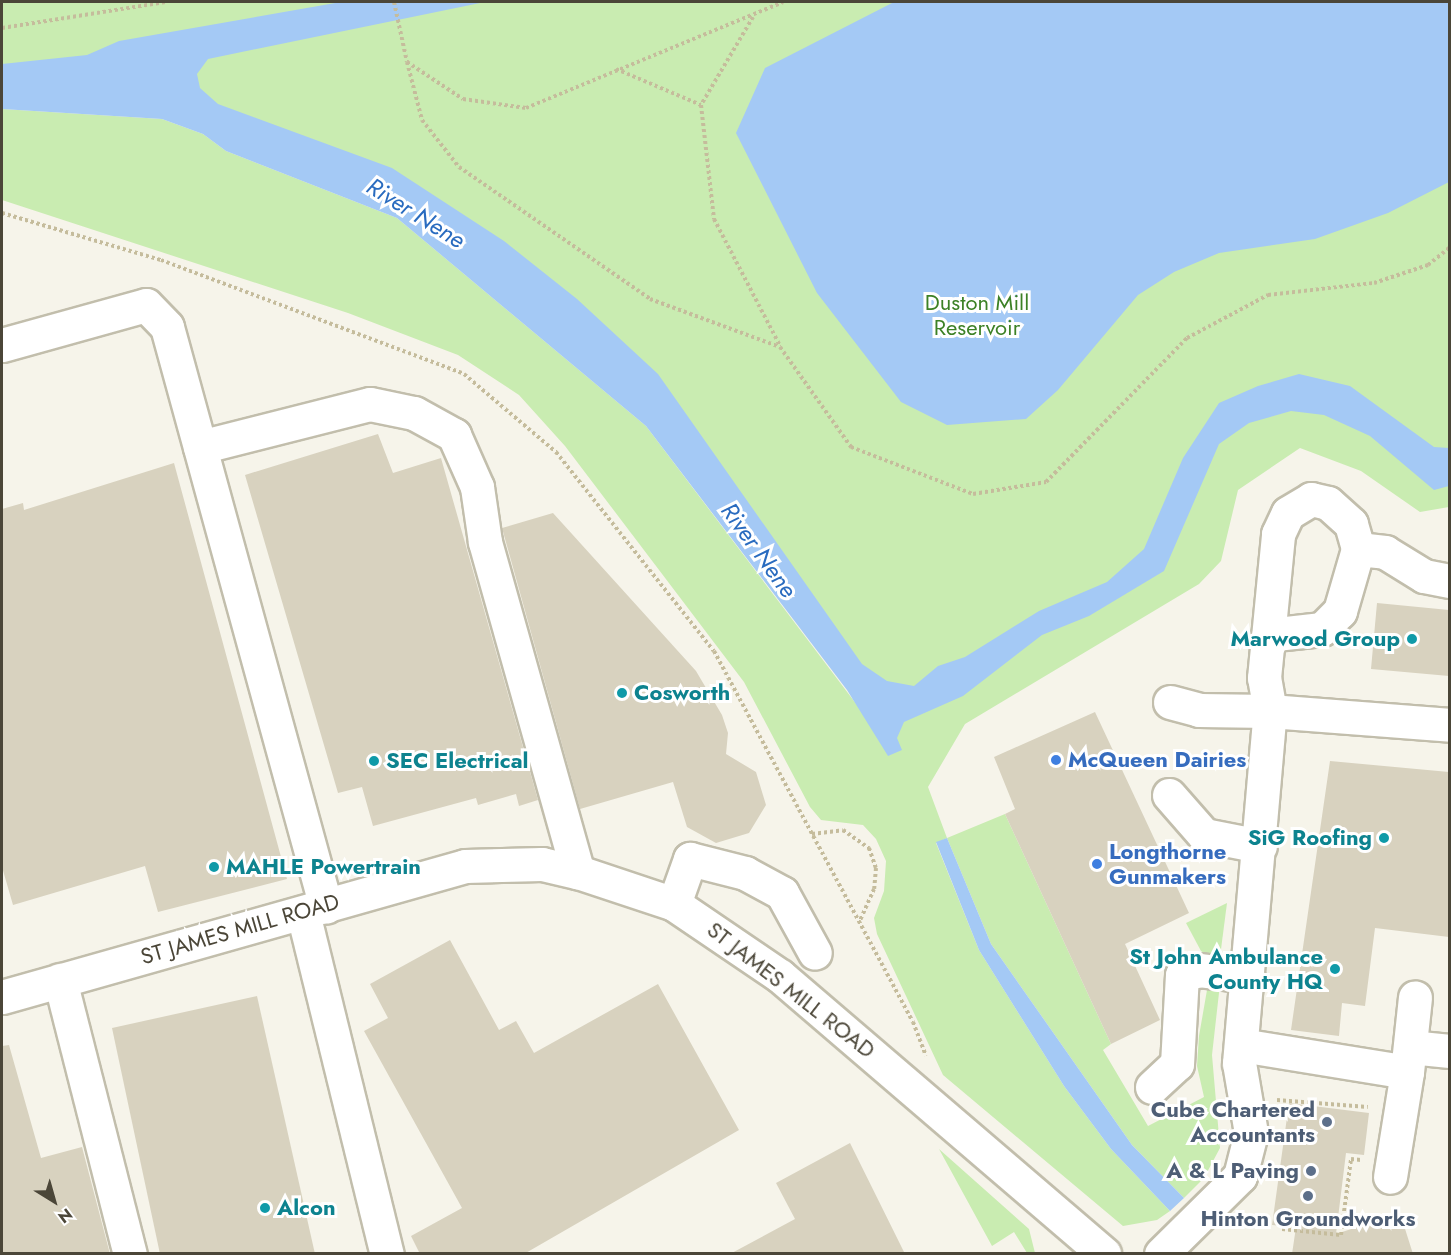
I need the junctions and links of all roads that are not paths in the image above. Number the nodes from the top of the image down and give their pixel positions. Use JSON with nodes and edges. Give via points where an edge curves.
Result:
{"nodes":[{"id":1,"x":2,"y":345,"type":"edge"},
{"id":2,"x":200,"y":447,"type":"junction"},
{"id":3,"x":1358,"y":549,"type":"junction"},
{"id":4,"x":1449,"y":581,"type":"edge"},
{"id":5,"x":1268,"y":635,"type":"junction"},
{"id":6,"x":1170,"y":702,"type":"dead end"},
{"id":7,"x":1270,"y":711,"type":"junction"},
{"id":8,"x":1449,"y":725,"type":"edge"},
{"id":9,"x":1169,"y":795,"type":"dead end"},
{"id":10,"x":1260,"y":846,"type":"junction"},
{"id":11,"x":578,"y":872,"type":"junction"},
{"id":12,"x":674,"y":904,"type":"junction"},
{"id":13,"x":314,"y":910,"type":"junction"},
{"id":14,"x":815,"y":953,"type":"dead end"},
{"id":15,"x":1248,"y":976,"type":"junction"},
{"id":16,"x":60,"y":980,"type":"junction"},
{"id":17,"x":3,"y":991,"type":"edge"},
{"id":18,"x":1415,"y":997,"type":"dead end"},
{"id":19,"x":1241,"y":1046,"type":"junction"},
{"id":20,"x":1449,"y":1051,"type":"edge"},
{"id":21,"x":1408,"y":1059,"type":"junction"},
{"id":22,"x":1152,"y":1087,"type":"dead end"},
{"id":23,"x":1390,"y":1177,"type":"dead end"},
{"id":24,"x":130,"y":1254,"type":"edge"},
{"id":25,"x":387,"y":1254,"type":"edge"},
{"id":26,"x":1104,"y":1254,"type":"edge"},
{"id":27,"x":1161,"y":1254,"type":"edge"}],
"edges":[{"from":1,"to":2,"type":"street","via":[[146,305],[167,327]]},
{"from":2,"to":11,"type":"street","via":[[370,404],[414,413],[454,435],[477,487],[485,542]]},
{"from":2,"to":13,"type":"street"},
{"from":3,"to":4,"type":"street","via":[[1385,552],[1424,576]]},
{"from":3,"to":5,"type":"street","via":[[1340,611],[1322,629]]},
{"from":3,"to":5,"type":"street","via":[[1351,524],[1328,503],[1311,499],[1288,513],[1278,534]]},
{"from":5,"to":7,"type":"street","via":[[1264,678]]},
{"from":6,"to":7,"type":"street","via":[[1199,710]]},
{"from":7,"to":8,"type":"street"},
{"from":7,"to":10,"type":"street"},
{"from":9,"to":10,"type":"street","via":[[1204,835]]},
{"from":10,"to":15,"type":"street"},
{"from":11,"to":12,"type":"street","name":"ST JAMES MILL ROAD"},
{"from":11,"to":13,"type":"street","name":"ST JAMES MILL ROAD","via":[[542,864],[471,865],[379,887]]},
{"from":12,"to":14,"type":"street","via":[[690,859],[745,873],[782,893]]},
{"from":12,"to":26,"type":"street","name":"ST JAMES MILL ROAD","via":[[780,976]]},
{"from":13,"to":16,"type":"street","name":"ST JAMES MILL ROAD"},
{"from":13,"to":25,"type":"street"},
{"from":15,"to":19,"type":"street"},
{"from":15,"to":22,"type":"street","via":[[1199,970],[1182,975],[1177,1064]]},
{"from":16,"to":17,"type":"street","name":"ST JAMES MILL ROAD"},
{"from":16,"to":24,"type":"street"},
{"from":18,"to":21,"type":"street"},
{"from":19,"to":21,"type":"street"},
{"from":19,"to":27,"type":"street","via":[[1251,1133],[1240,1176]]},
{"from":20,"to":21,"type":"street"},
{"from":21,"to":23,"type":"street"}]}
